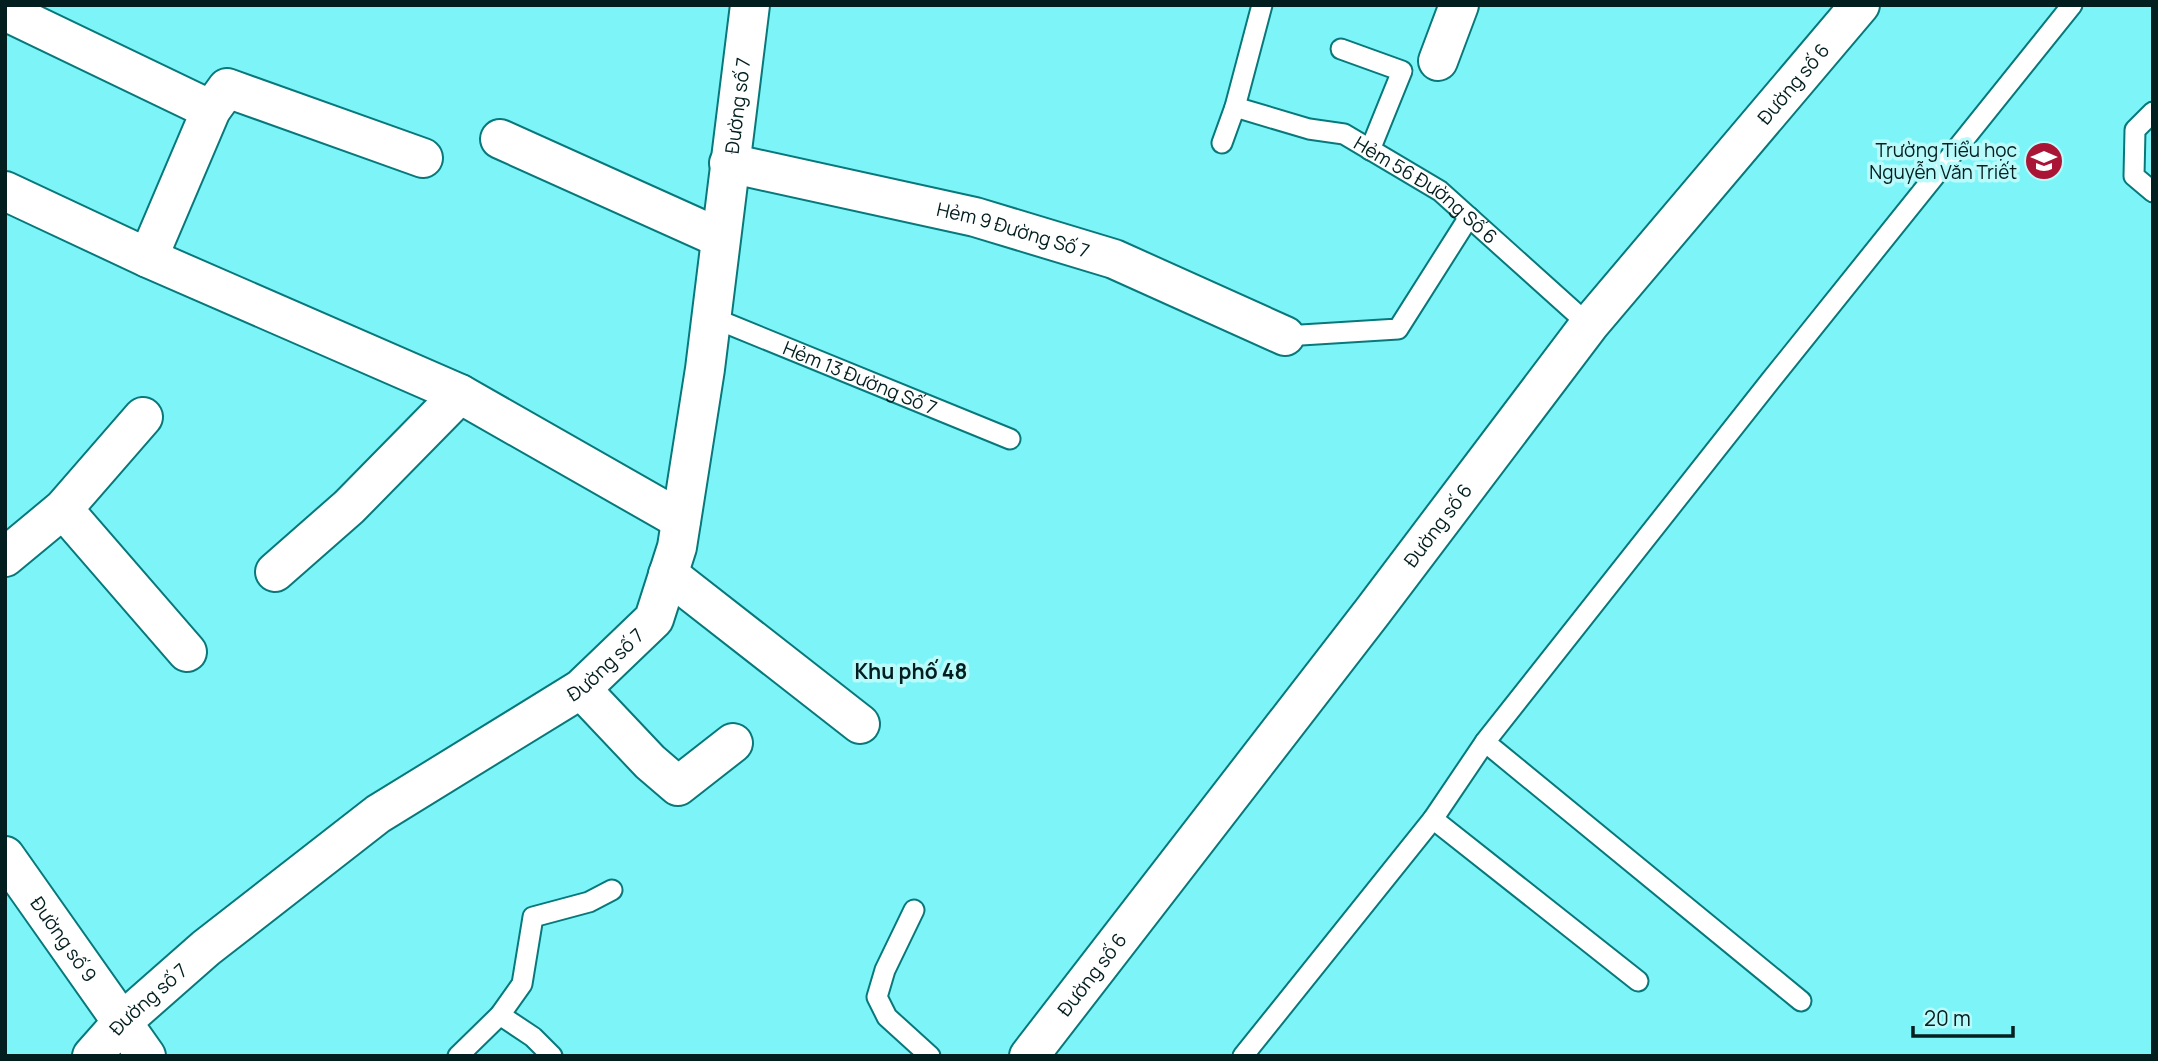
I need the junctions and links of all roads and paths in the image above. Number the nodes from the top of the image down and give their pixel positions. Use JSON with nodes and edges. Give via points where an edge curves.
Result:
{"nodes":[{"id":1,"x":750,"y":5,"type":"edge"},
{"id":2,"x":1262,"y":5,"type":"edge"},
{"id":3,"x":1459,"y":5,"type":"edge"},
{"id":4,"x":1860,"y":5,"type":"edge"},
{"id":5,"x":2072,"y":5,"type":"edge"},
{"id":6,"x":5,"y":11,"type":"edge"},
{"id":7,"x":1341,"y":49,"type":"dead end"},
{"id":8,"x":1438,"y":61,"type":"dead end"},
{"id":9,"x":1235,"y":107,"type":"junction"},
{"id":10,"x":211,"y":110,"type":"junction"},
{"id":11,"x":2153,"y":113,"type":"edge"},
{"id":12,"x":500,"y":139,"type":"dead end"},
{"id":13,"x":1222,"y":143,"type":"dead end"},
{"id":14,"x":1370,"y":150,"type":"junction"},
{"id":15,"x":423,"y":158,"type":"dead end"},
{"id":16,"x":729,"y":163,"type":"junction"},
{"id":17,"x":5,"y":191,"type":"edge"},
{"id":18,"x":2153,"y":192,"type":"edge"},
{"id":19,"x":1469,"y":217,"type":"junction"},
{"id":20,"x":720,"y":238,"type":"junction"},
{"id":21,"x":148,"y":258,"type":"junction"},
{"id":22,"x":711,"y":317,"type":"junction"},
{"id":23,"x":1589,"y":325,"type":"junction"},
{"id":24,"x":1285,"y":335,"type":"joint"},
{"id":25,"x":460,"y":394,"type":"junction"},
{"id":26,"x":143,"y":417,"type":"dead end"},
{"id":27,"x":1010,"y":439,"type":"dead end"},
{"id":28,"x":63,"y":509,"type":"junction"},
{"id":29,"x":681,"y":520,"type":"junction"},
{"id":30,"x":5,"y":557,"type":"edge"},
{"id":31,"x":275,"y":572,"type":"dead end"},
{"id":32,"x":668,"y":574,"type":"junction"},
{"id":33,"x":187,"y":652,"type":"dead end"},
{"id":34,"x":581,"y":689,"type":"junction"},
{"id":35,"x":860,"y":724,"type":"dead end"},
{"id":36,"x":1485,"y":742,"type":"junction"},
{"id":37,"x":733,"y":743,"type":"dead end"},
{"id":38,"x":1433,"y":819,"type":"junction"},
{"id":39,"x":5,"y":856,"type":"edge"},
{"id":40,"x":612,"y":890,"type":"dead end"},
{"id":41,"x":914,"y":910,"type":"dead end"},
{"id":42,"x":1638,"y":981,"type":"dead end"},
{"id":43,"x":1801,"y":1002,"type":"dead end"},
{"id":44,"x":500,"y":1015,"type":"junction"},
{"id":45,"x":122,"y":1021,"type":"junction"},
{"id":46,"x":92,"y":1056,"type":"edge"},
{"id":47,"x":146,"y":1056,"type":"edge"},
{"id":48,"x":458,"y":1056,"type":"edge"},
{"id":49,"x":552,"y":1056,"type":"edge"},
{"id":50,"x":930,"y":1056,"type":"edge"},
{"id":51,"x":1029,"y":1056,"type":"edge"},
{"id":52,"x":1243,"y":1056,"type":"edge"}],
"edges":[{"from":1,"to":16,"type":"street","name":"Đường số 7"},
{"from":2,"to":9,"type":"lane"},
{"from":3,"to":8,"type":"street"},
{"from":4,"to":23,"type":"street","name":"Đường số 6"},
{"from":5,"to":36,"type":"lane"},
{"from":6,"to":10,"type":"street"},
{"from":7,"to":14,"type":"lane","via":[[1402,71]]},
{"from":9,"to":13,"type":"lane"},
{"from":9,"to":14,"type":"lane","name":"Hẻm 56 Đường Số 6","via":[[1309,130],[1344,134]]},
{"from":10,"to":15,"type":"street","via":[[227,88]]},
{"from":10,"to":21,"type":"street"},
{"from":11,"to":18,"type":"lane","via":[[2135,130],[2134,176]]},
{"from":12,"to":20,"type":"street"},
{"from":14,"to":19,"type":"lane","name":"Hẻm 56 Đường Số 6","via":[[1440,191]]},
{"from":16,"to":20,"type":"street","name":"Đường số 7"},
{"from":16,"to":24,"type":"street","name":"Hẻm 9 Đường Số 7","via":[[975,217],[1114,259]]},
{"from":17,"to":21,"type":"street"},
{"from":19,"to":23,"type":"lane","name":"Hẻm 56 Đường Số 6"},
{"from":19,"to":24,"type":"lane","via":[[1398,330]]},
{"from":20,"to":22,"type":"street","name":"Đường số 7"},
{"from":21,"to":25,"type":"street"},
{"from":22,"to":27,"type":"lane","name":"Hẻm 13 Đường Số 7"},
{"from":22,"to":29,"type":"street","name":"Đường số 7"},
{"from":23,"to":51,"type":"street","name":"Đường số 6"},
{"from":25,"to":29,"type":"street"},
{"from":25,"to":31,"type":"street","via":[[349,507]]},
{"from":26,"to":28,"type":"street"},
{"from":28,"to":30,"type":"street"},
{"from":28,"to":33,"type":"street"},
{"from":29,"to":32,"type":"street","name":"Đường số 7"},
{"from":32,"to":34,"type":"street","name":"Đường số 7","via":[[654,619]]},
{"from":32,"to":35,"type":"street"},
{"from":34,"to":37,"type":"street","via":[[678,786]]},
{"from":34,"to":45,"type":"street","name":"Đường số 7","via":[[378,814],[206,948]]},
{"from":36,"to":38,"type":"lane"},
{"from":36,"to":43,"type":"lane"},
{"from":38,"to":42,"type":"lane"},
{"from":38,"to":52,"type":"lane"},
{"from":39,"to":45,"type":"street","name":"Đường số 9"},
{"from":40,"to":44,"type":"lane","via":[[589,902],[533,917],[522,984]]},
{"from":41,"to":50,"type":"lane","via":[[877,998],[887,1017]]},
{"from":44,"to":48,"type":"lane"},
{"from":44,"to":49,"type":"lane"},
{"from":45,"to":46,"type":"street","name":"Đường số 7"},
{"from":45,"to":47,"type":"street","name":"Đường số 9"}]}
